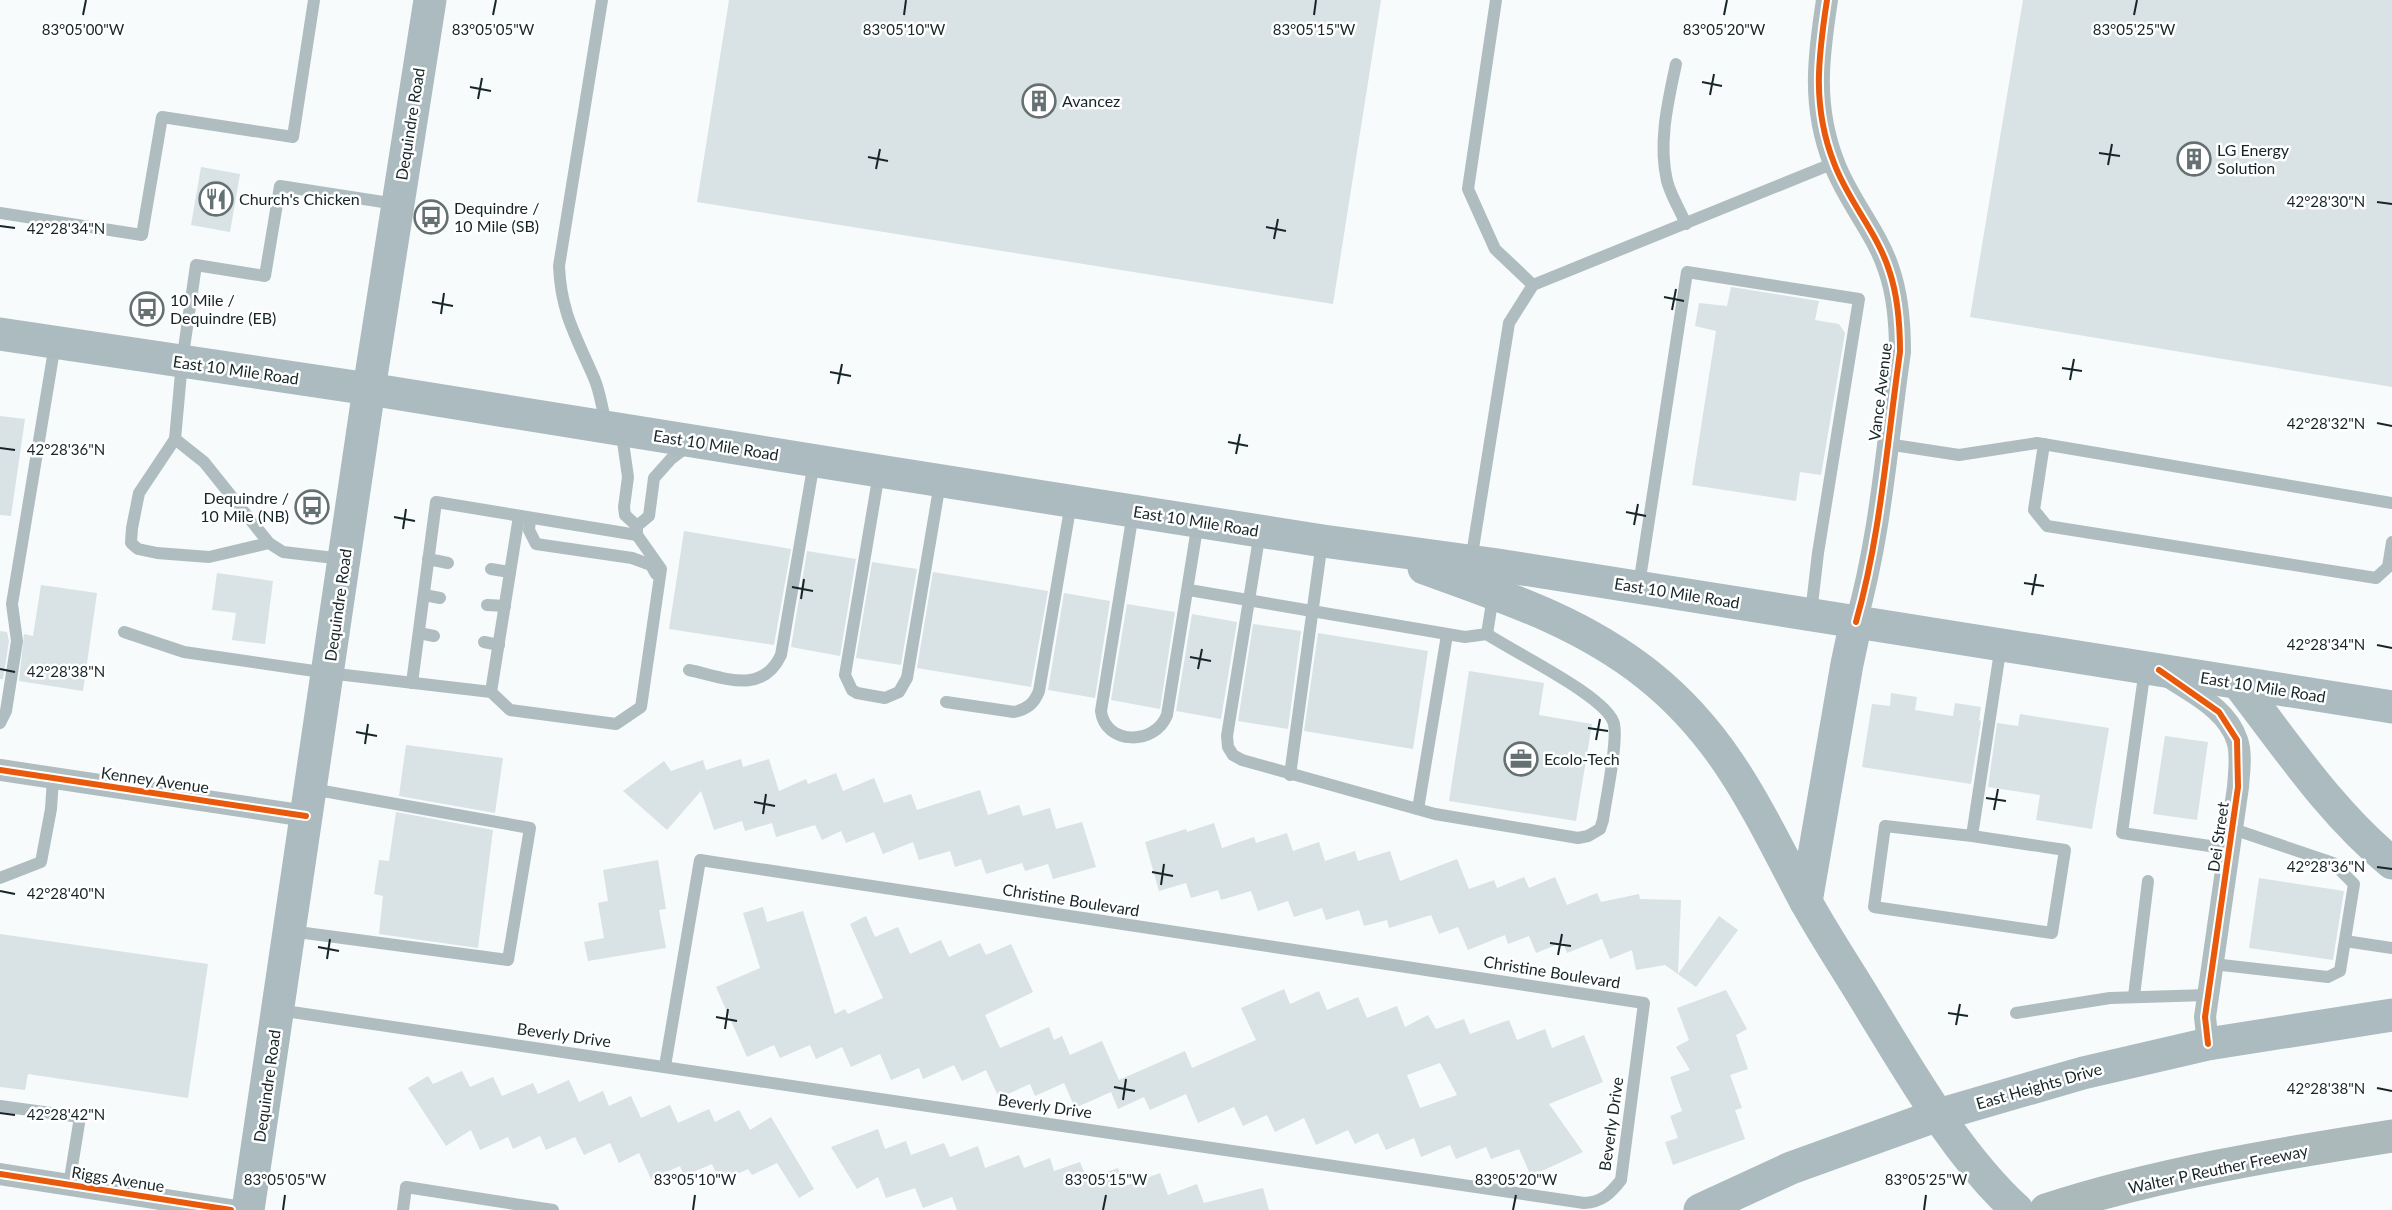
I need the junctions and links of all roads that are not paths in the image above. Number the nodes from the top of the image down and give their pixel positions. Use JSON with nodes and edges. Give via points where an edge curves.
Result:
{"nodes":[{"id":1,"x":314,"y":0,"type":"edge"},
{"id":2,"x":430,"y":0,"type":"edge"},
{"id":3,"x":602,"y":0,"type":"edge"},
{"id":4,"x":1496,"y":0,"type":"edge"},
{"id":5,"x":1827,"y":0,"type":"edge"},
{"id":6,"x":1676,"y":64,"type":"dead end"},
{"id":7,"x":1834,"y":163,"type":"junction"},
{"id":8,"x":398,"y":205,"type":"junction"},
{"id":9,"x":0,"y":213,"type":"edge"},
{"id":10,"x":1686,"y":224,"type":"junction"},
{"id":11,"x":1533,"y":285,"type":"junction"},
{"id":12,"x":0,"y":334,"type":"edge"},
{"id":13,"x":55,"y":343,"type":"junction"},
{"id":14,"x":182,"y":362,"type":"junction"},
{"id":15,"x":369,"y":389,"type":"junction"},
{"id":16,"x":612,"y":428,"type":"junction"},
{"id":17,"x":175,"y":439,"type":"junction"},
{"id":18,"x":694,"y":442,"type":"junction"},
{"id":19,"x":1887,"y":444,"type":"junction"},
{"id":20,"x":2044,"y":444,"type":"junction"},
{"id":21,"x":814,"y":461,"type":"junction"},
{"id":22,"x":879,"y":471,"type":"junction"},
{"id":23,"x":941,"y":481,"type":"junction"},
{"id":24,"x":1071,"y":501,"type":"junction"},
{"id":25,"x":2392,"y":503,"type":"edge"},
{"id":26,"x":1133,"y":511,"type":"junction"},
{"id":27,"x":525,"y":517,"type":"junction"},
{"id":28,"x":1198,"y":521,"type":"junction"},
{"id":29,"x":637,"y":530,"type":"junction"},
{"id":30,"x":1260,"y":531,"type":"junction"},
{"id":31,"x":1323,"y":541,"type":"junction"},
{"id":32,"x":2392,"y":542,"type":"edge"},
{"id":33,"x":269,"y":543,"type":"junction"},
{"id":34,"x":344,"y":559,"type":"junction"},
{"id":35,"x":428,"y":560,"type":"junction"},
{"id":36,"x":448,"y":563,"type":"dead end"},
{"id":37,"x":491,"y":569,"type":"dead end"},
{"id":38,"x":510,"y":572,"type":"junction"},
{"id":39,"x":1490,"y":576,"type":"junction"},
{"id":40,"x":659,"y":580,"type":"junction"},
{"id":41,"x":1638,"y":587,"type":"junction"},
{"id":42,"x":1189,"y":590,"type":"junction"},
{"id":43,"x":424,"y":595,"type":"junction"},
{"id":44,"x":440,"y":598,"type":"dead end"},
{"id":45,"x":1249,"y":601,"type":"junction"},
{"id":46,"x":487,"y":605,"type":"dead end"},
{"id":47,"x":505,"y":606,"type":"junction"},
{"id":48,"x":1313,"y":612,"type":"junction"},
{"id":49,"x":1811,"y":614,"type":"junction"},
{"id":50,"x":1856,"y":622,"type":"junction"},
{"id":51,"x":123,"y":632,"type":"dead end"},
{"id":52,"x":419,"y":633,"type":"junction"},
{"id":53,"x":1487,"y":634,"type":"junction"},
{"id":54,"x":1447,"y":635,"type":"junction"},
{"id":55,"x":434,"y":636,"type":"dead end"},
{"id":56,"x":484,"y":642,"type":"dead end"},
{"id":57,"x":2002,"y":644,"type":"junction"},
{"id":58,"x":499,"y":645,"type":"junction"},
{"id":59,"x":2152,"y":669,"type":"junction"},
{"id":60,"x":689,"y":670,"type":"dead end"},
{"id":61,"x":328,"y":674,"type":"junction"},
{"id":62,"x":412,"y":683,"type":"junction"},
{"id":63,"x":2238,"y":683,"type":"junction"},
{"id":64,"x":491,"y":692,"type":"junction"},
{"id":65,"x":946,"y":702,"type":"dead end"},
{"id":66,"x":2392,"y":707,"type":"edge"},
{"id":67,"x":0,"y":723,"type":"edge"},
{"id":68,"x":0,"y":770,"type":"edge"},
{"id":69,"x":1290,"y":775,"type":"junction"},
{"id":70,"x":53,"y":779,"type":"junction"},
{"id":71,"x":309,"y":802,"type":"junction"},
{"id":72,"x":1418,"y":809,"type":"junction"},
{"id":73,"x":1972,"y":836,"type":"junction"},
{"id":74,"x":2231,"y":839,"type":"junction"},
{"id":75,"x":2392,"y":863,"type":"edge"},
{"id":76,"x":0,"y":878,"type":"edge"},
{"id":77,"x":2148,"y":881,"type":"dead end"},
{"id":78,"x":1806,"y":902,"type":"junction"},
{"id":79,"x":290,"y":931,"type":"junction"},
{"id":80,"x":2345,"y":941,"type":"junction"},
{"id":81,"x":2392,"y":948,"type":"edge"},
{"id":82,"x":2213,"y":964,"type":"junction"},
{"id":83,"x":2208,"y":995,"type":"junction"},
{"id":84,"x":2134,"y":996,"type":"junction"},
{"id":85,"x":1644,"y":1002,"type":"joint"},
{"id":86,"x":278,"y":1010,"type":"junction"},
{"id":87,"x":2016,"y":1014,"type":"dead end"},
{"id":88,"x":2392,"y":1016,"type":"edge"},
{"id":89,"x":2208,"y":1044,"type":"junction"},
{"id":90,"x":665,"y":1066,"type":"junction"},
{"id":91,"x":0,"y":1106,"type":"edge"},
{"id":92,"x":1938,"y":1115,"type":"junction"},
{"id":93,"x":2392,"y":1136,"type":"edge"},
{"id":94,"x":0,"y":1174,"type":"edge"},
{"id":95,"x":69,"y":1185,"type":"junction"},
{"id":96,"x":231,"y":1210,"type":"edge"},
{"id":97,"x":248,"y":1210,"type":"edge"},
{"id":98,"x":403,"y":1210,"type":"edge"},
{"id":99,"x":553,"y":1210,"type":"edge"},
{"id":100,"x":1700,"y":1210,"type":"edge"},
{"id":101,"x":2017,"y":1210,"type":"edge"},
{"id":102,"x":2046,"y":1210,"type":"edge"}],
"edges":[{"from":1,"to":9,"type":"lane","via":[[293,137],[162,117],[142,235]]},
{"from":2,"to":8,"type":"main road","name":"Dequindre Road"},
{"from":3,"to":16,"type":"lane","via":[[559,266],[564,309]]},
{"from":4,"to":11,"type":"lane","via":[[1468,189],[1495,249]]},
{"from":5,"to":7,"type":"street","name":"Vance Avenue","via":[[1817,67],[1818,95]]},
{"from":6,"to":10,"type":"lane","via":[[1664,119],[1664,158],[1668,182]]},
{"from":7,"to":10,"type":"lane"},
{"from":7,"to":19,"type":"street","name":"Vance Avenue","via":[[1889,269],[1896,300],[1900,352]]},
{"from":8,"to":14,"type":"lane","via":[[280,186],[266,276],[196,265]]},
{"from":8,"to":15,"type":"main road","name":"Dequindre Road"},
{"from":10,"to":11,"type":"lane"},
{"from":11,"to":39,"type":"lane","via":[[1509,323]]},
{"from":12,"to":13,"type":"main road","name":"East 10 Mile Road"},
{"from":13,"to":14,"type":"main road","name":"East 10 Mile Road"},
{"from":13,"to":67,"type":"lane","via":[[12,603],[17,641],[6,711]]},
{"from":14,"to":15,"type":"main road","name":"East 10 Mile Road"},
{"from":14,"to":17,"type":"lane"},
{"from":15,"to":16,"type":"main road","name":"East 10 Mile Road"},
{"from":15,"to":34,"type":"main road","name":"Dequindre Road"},
{"from":16,"to":18,"type":"main road","name":"East 10 Mile Road"},
{"from":16,"to":29,"type":"lane","via":[[623,442],[628,477],[625,515]]},
{"from":17,"to":33,"type":"lane","via":[[204,462]]},
{"from":17,"to":33,"type":"lane","via":[[139,493],[131,543],[138,549],[157,553],[209,557]]},
{"from":18,"to":21,"type":"main road","name":"East 10 Mile Road"},
{"from":18,"to":29,"type":"lane","via":[[654,478],[649,516]]},
{"from":19,"to":20,"type":"lane","via":[[1959,456]]},
{"from":19,"to":50,"type":"street","name":"Vance Avenue","via":[[1868,580]]},
{"from":20,"to":25,"type":"lane"},
{"from":20,"to":32,"type":"lane","via":[[2034,510],[2047,526],[2376,579],[2388,567]]},
{"from":21,"to":22,"type":"main road","name":"East 10 Mile Road"},
{"from":21,"to":60,"type":"lane","via":[[778,662],[758,680]]},
{"from":22,"to":23,"type":"main road","name":"East 10 Mile Road"},
{"from":22,"to":23,"type":"lane","via":[[845,675],[857,693],[885,698],[899,692],[907,678]]},
{"from":23,"to":24,"type":"main road","name":"East 10 Mile Road"},
{"from":24,"to":26,"type":"main road","name":"East 10 Mile Road"},
{"from":24,"to":65,"type":"lane","via":[[1035,700],[1024,710],[1014,712]]},
{"from":26,"to":28,"type":"main road","name":"East 10 Mile Road"},
{"from":26,"to":42,"type":"lane","via":[[1101,711],[1102,721],[1117,734],[1139,738],[1164,724]]},
{"from":27,"to":29,"type":"lane"},
{"from":27,"to":35,"type":"lane","via":[[436,502]]},
{"from":27,"to":38,"type":"lane"},
{"from":27,"to":40,"type":"lane","via":[[536,544],[632,558],[651,565]]},
{"from":28,"to":30,"type":"main road","name":"East 10 Mile Road"},
{"from":28,"to":42,"type":"lane"},
{"from":29,"to":40,"type":"lane","via":[[661,569]]},
{"from":30,"to":31,"type":"main road","name":"East 10 Mile Road"},
{"from":30,"to":45,"type":"lane"},
{"from":31,"to":39,"type":"main road","name":"East 10 Mile Road"},
{"from":31,"to":48,"type":"lane"},
{"from":33,"to":34,"type":"lane","via":[[283,552]]},
{"from":34,"to":61,"type":"main road","name":"Dequindre Road"},
{"from":35,"to":36,"type":"lane"},
{"from":35,"to":43,"type":"lane"},
{"from":37,"to":38,"type":"lane"},
{"from":38,"to":47,"type":"lane"},
{"from":39,"to":41,"type":"main road","name":"East 10 Mile Road"},
{"from":39,"to":53,"type":"lane"},
{"from":39,"to":78,"type":"main road","via":[[1637,666],[1678,703],[1708,735],[1747,789]]},
{"from":40,"to":64,"type":"lane","via":[[640,707],[616,724],[510,710]]},
{"from":41,"to":49,"type":"main road","name":"East 10 Mile Road"},
{"from":41,"to":49,"type":"lane","via":[[1687,272],[1859,299]]},
{"from":42,"to":45,"type":"lane"},
{"from":43,"to":44,"type":"lane"},
{"from":43,"to":52,"type":"lane"},
{"from":45,"to":48,"type":"lane"},
{"from":45,"to":69,"type":"lane","via":[[1228,747],[1242,760]]},
{"from":46,"to":47,"type":"lane"},
{"from":47,"to":58,"type":"lane"},
{"from":48,"to":54,"type":"lane"},
{"from":48,"to":69,"type":"lane"},
{"from":49,"to":50,"type":"main road","name":"East 10 Mile Road"},
{"from":50,"to":57,"type":"main road","name":"East 10 Mile Road"},
{"from":50,"to":78,"type":"main road"},
{"from":51,"to":61,"type":"lane","via":[[184,652]]},
{"from":52,"to":55,"type":"lane"},
{"from":52,"to":62,"type":"lane"},
{"from":53,"to":54,"type":"lane"},
{"from":53,"to":72,"type":"lane","via":[[1583,692],[1610,713],[1614,740],[1600,829],[1588,836],[1564,837]]},
{"from":54,"to":72,"type":"lane"},
{"from":56,"to":58,"type":"lane"},
{"from":57,"to":59,"type":"main road","name":"East 10 Mile Road"},
{"from":57,"to":73,"type":"lane"},
{"from":58,"to":64,"type":"lane"},
{"from":59,"to":63,"type":"main road","name":"East 10 Mile Road"},
{"from":59,"to":74,"type":"street","name":"Dei Street","via":[[2219,712],[2237,740],[2238,787]]},
{"from":59,"to":74,"type":"lane","via":[[2122,833]]},
{"from":61,"to":62,"type":"lane"},
{"from":61,"to":71,"type":"main road","name":"Dequindre Road"},
{"from":62,"to":64,"type":"lane"},
{"from":63,"to":66,"type":"main road","name":"East 10 Mile Road"},
{"from":63,"to":75,"type":"main road","via":[[2328,801]]},
{"from":68,"to":70,"type":"street","name":"Kenney Avenue"},
{"from":69,"to":72,"type":"lane"},
{"from":70,"to":71,"type":"street","name":"Kenney Avenue"},
{"from":70,"to":76,"type":"lane","via":[[41,861]]},
{"from":71,"to":79,"type":"main road","name":"Dequindre Road"},
{"from":71,"to":79,"type":"lane","via":[[530,828],[508,960]]},
{"from":73,"to":73,"type":"lane","via":[[1885,826],[1874,907],[2052,933],[2065,850]]},
{"from":74,"to":80,"type":"lane","via":[[2333,863],[2345,873],[2354,884]]},
{"from":74,"to":82,"type":"street","name":"Dei Street"},
{"from":77,"to":84,"type":"lane"},
{"from":78,"to":92,"type":"main road"},
{"from":79,"to":86,"type":"main road","name":"Dequindre Road"},
{"from":80,"to":81,"type":"lane"},
{"from":80,"to":82,"type":"lane","via":[[2340,971],[2328,977]]},
{"from":82,"to":83,"type":"street","name":"Dei Street"},
{"from":83,"to":84,"type":"lane"},
{"from":83,"to":89,"type":"street","name":"Dei Street"},
{"from":84,"to":87,"type":"lane"},
{"from":85,"to":90,"type":"lane","name":"Beverly Drive","via":[[1621,1180],[1598,1202],[1584,1203]]},
{"from":85,"to":90,"type":"lane","name":"Christine Boulevard","via":[[700,861]]},
{"from":86,"to":90,"type":"lane","name":"Beverly Drive"},
{"from":86,"to":97,"type":"main road","name":"Dequindre Road"},
{"from":88,"to":89,"type":"main road","name":"East Heights Drive"},
{"from":89,"to":92,"type":"main road","name":"East Heights Drive","via":[[2083,1073]]},
{"from":91,"to":95,"type":"lane","via":[[80,1117]]},
{"from":92,"to":100,"type":"main road","name":"East Heights Drive","via":[[1791,1168]]},
{"from":92,"to":101,"type":"main road","via":[[1983,1174]]},
{"from":93,"to":102,"type":"highway","name":"Walter P Reuther Freeway","via":[[2212,1168]]},
{"from":94,"to":95,"type":"street","name":"Riggs Avenue"},
{"from":95,"to":96,"type":"street","name":"Riggs Avenue"},
{"from":98,"to":99,"type":"lane","via":[[406,1187]]}]}
